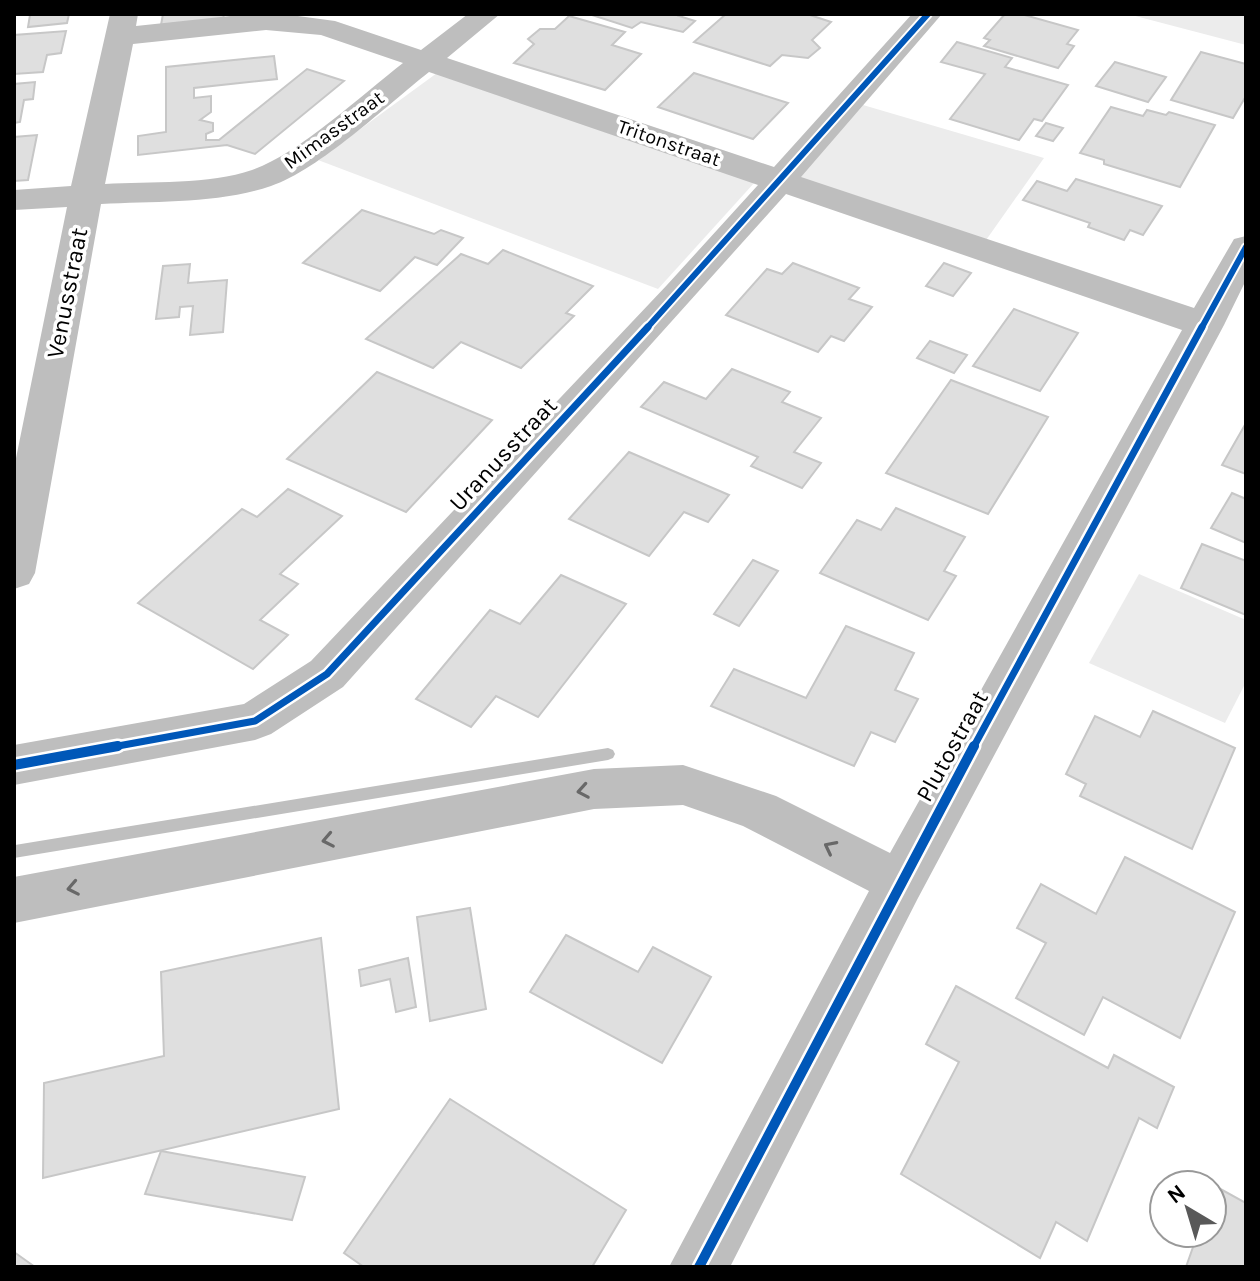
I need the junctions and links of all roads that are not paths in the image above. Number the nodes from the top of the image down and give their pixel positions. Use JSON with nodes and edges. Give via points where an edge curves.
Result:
{"nodes":[{"id":1,"x":486,"y":14,"type":"edge"},
{"id":2,"x":928,"y":14,"type":"edge"},
{"id":3,"x":123,"y":25,"type":"edge"},
{"id":4,"x":428,"y":61,"type":"junction"},
{"id":5,"x":778,"y":181,"type":"junction"},
{"id":6,"x":86,"y":194,"type":"junction"},
{"id":7,"x":14,"y":200,"type":"edge"},
{"id":8,"x":1246,"y":247,"type":"edge"},
{"id":9,"x":1206,"y":325,"type":"junction"},
{"id":10,"x":14,"y":573,"type":"edge"},
{"id":11,"x":14,"y":765,"type":"edge"},
{"id":12,"x":900,"y":882,"type":"junction"},
{"id":13,"x":14,"y":900,"type":"edge"},
{"id":14,"x":699,"y":1267,"type":"edge"}],
"edges":[{"from":1,"to":4,"type":"street","name":"Mimasstraat"},
{"from":2,"to":5,"type":"street","name":"Uranusstraat"},
{"from":3,"to":4,"type":"street","name":"Tritonstraat","via":[[266,21],[325,27]]},
{"from":3,"to":6,"type":"street","name":"Venusstraat"},
{"from":4,"to":5,"type":"street","name":"Tritonstraat"},
{"from":4,"to":6,"type":"street","name":"Mimasstraat","via":[[292,164],[260,179],[217,187]]},
{"from":5,"to":9,"type":"street","name":"Tritonstraat"},
{"from":5,"to":11,"type":"street","name":"Uranusstraat","via":[[327,674],[255,721]]},
{"from":6,"to":7,"type":"street","name":"Mimasstraat"},
{"from":6,"to":10,"type":"street","name":"Venusstraat"},
{"from":8,"to":9,"type":"street","name":"Plutostraat"},
{"from":9,"to":12,"type":"street","name":"Plutostraat"},
{"from":12,"to":13,"type":"street","one_way":true,"via":[[759,811],[683,785],[594,789]]},
{"from":12,"to":14,"type":"street","name":"Plutostraat"}]}
